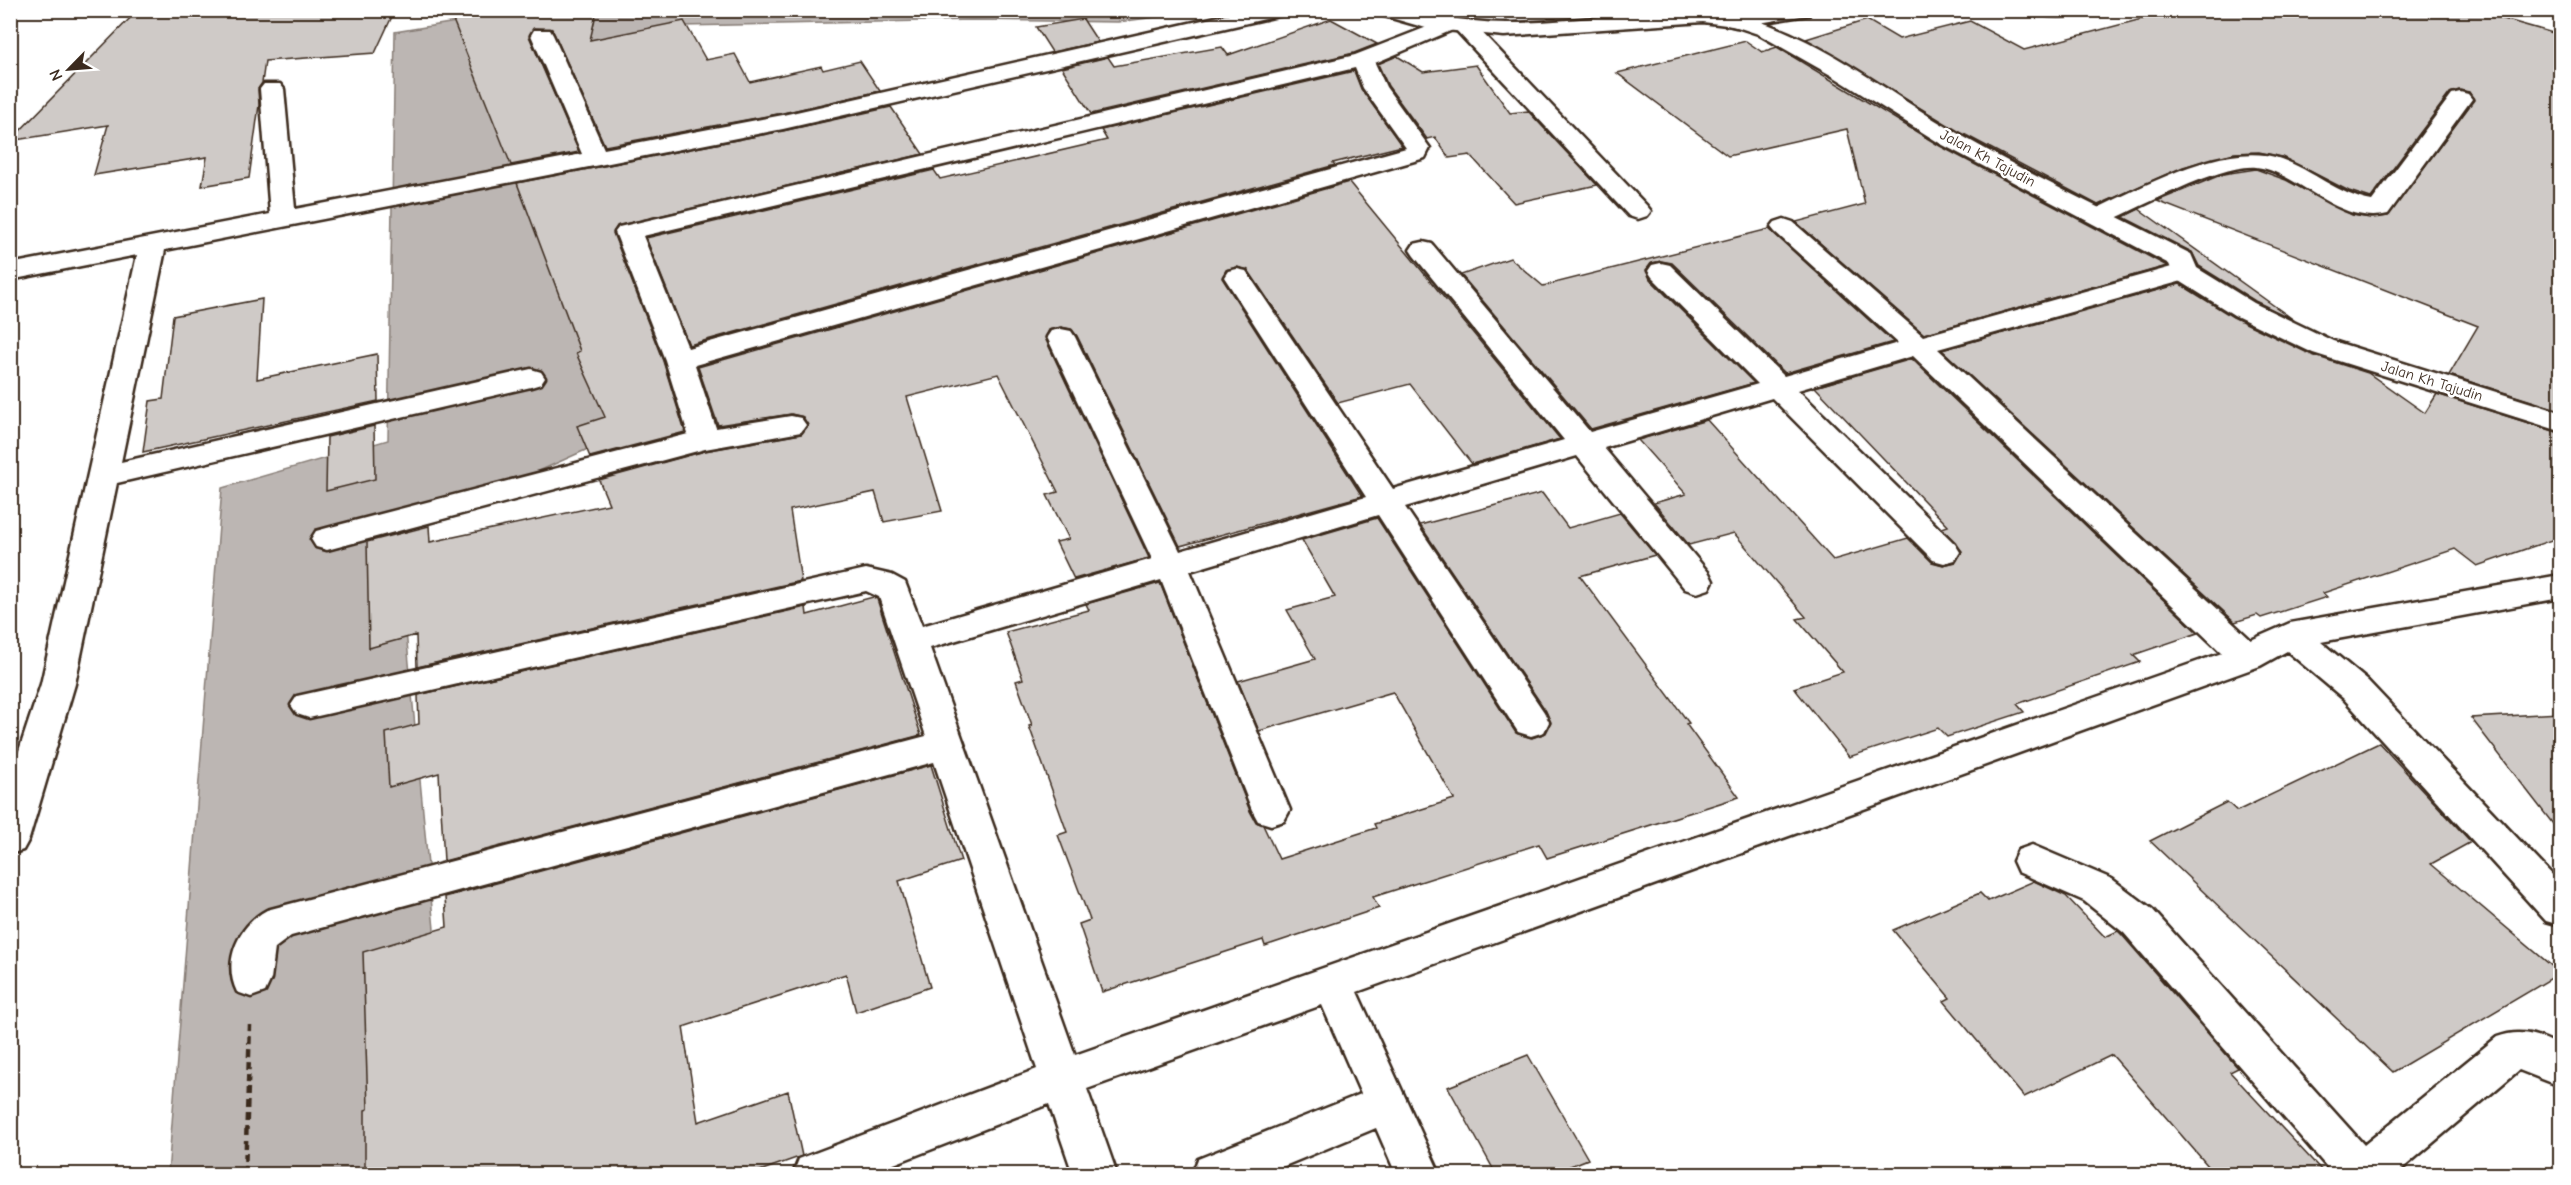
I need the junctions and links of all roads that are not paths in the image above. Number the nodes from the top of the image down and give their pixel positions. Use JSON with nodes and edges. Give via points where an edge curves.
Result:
{"nodes":[{"id":1,"x":1278,"y":10,"type":"edge"},
{"id":2,"x":1389,"y":10,"type":"edge"},
{"id":3,"x":1801,"y":10,"type":"edge"},
{"id":4,"x":2049,"y":10,"type":"edge"},
{"id":5,"x":2068,"y":10,"type":"edge"},
{"id":6,"x":1736,"y":20,"type":"junction"},
{"id":7,"x":1455,"y":28,"type":"junction"},
{"id":8,"x":542,"y":35,"type":"dead end"},
{"id":9,"x":1362,"y":60,"type":"junction"},
{"id":10,"x":272,"y":89,"type":"dead end"},
{"id":11,"x":2460,"y":99,"type":"dead end"},
{"id":12,"x":596,"y":159,"type":"junction"},
{"id":13,"x":1638,"y":212,"type":"dead end"},
{"id":14,"x":2100,"y":216,"type":"junction"},
{"id":15,"x":283,"y":219,"type":"junction"},
{"id":16,"x":1784,"y":227,"type":"dead end"},
{"id":17,"x":153,"y":244,"type":"junction"},
{"id":18,"x":1423,"y":250,"type":"dead end"},
{"id":19,"x":1661,"y":271,"type":"dead end"},
{"id":20,"x":10,"y":272,"type":"edge"},
{"id":21,"x":2184,"y":272,"type":"junction"},
{"id":22,"x":1237,"y":277,"type":"dead end"},
{"id":23,"x":1060,"y":337,"type":"dead end"},
{"id":24,"x":1918,"y":346,"type":"junction"},
{"id":25,"x":679,"y":360,"type":"junction"},
{"id":26,"x":531,"y":378,"type":"dead end"},
{"id":27,"x":1777,"y":388,"type":"junction"},
{"id":28,"x":2560,"y":422,"type":"edge"},
{"id":29,"x":791,"y":425,"type":"dead end"},
{"id":30,"x":705,"y":439,"type":"junction"},
{"id":31,"x":1585,"y":444,"type":"junction"},
{"id":32,"x":103,"y":476,"type":"junction"},
{"id":33,"x":1385,"y":503,"type":"junction"},
{"id":34,"x":327,"y":539,"type":"dead end"},
{"id":35,"x":1944,"y":552,"type":"dead end"},
{"id":36,"x":1172,"y":565,"type":"junction"},
{"id":37,"x":1697,"y":581,"type":"dead end"},
{"id":38,"x":2560,"y":586,"type":"edge"},
{"id":39,"x":2297,"y":641,"type":"junction"},
{"id":40,"x":909,"y":642,"type":"junction"},
{"id":41,"x":2248,"y":657,"type":"junction"},
{"id":42,"x":309,"y":705,"type":"dead end"},
{"id":43,"x":1530,"y":722,"type":"dead end"},
{"id":44,"x":945,"y":745,"type":"junction"},
{"id":45,"x":1271,"y":810,"type":"dead end"},
{"id":46,"x":10,"y":839,"type":"edge"},
{"id":47,"x":2032,"y":861,"type":"dead end"},
{"id":48,"x":2560,"y":909,"type":"edge"},
{"id":49,"x":251,"y":979,"type":"road end"},
{"id":50,"x":1333,"y":984,"type":"junction"},
{"id":51,"x":2560,"y":1066,"type":"edge"},
{"id":52,"x":1062,"y":1079,"type":"junction"},
{"id":53,"x":1384,"y":1104,"type":"junction"},
{"id":54,"x":815,"y":1174,"type":"edge"},
{"id":55,"x":1095,"y":1174,"type":"edge"},
{"id":56,"x":1214,"y":1174,"type":"edge"},
{"id":57,"x":1418,"y":1174,"type":"edge"},
{"id":58,"x":2362,"y":1174,"type":"edge"}],
"edges":[{"from":1,"to":12,"type":"street","via":[[783,122]]},
{"from":2,"to":7,"type":"street","name":"Jalan Kh Tajudin"},
{"from":3,"to":6,"type":"street"},
{"from":4,"to":5,"type":"street"},
{"from":6,"to":7,"type":"street","name":"Jalan Kh Tajudin","via":[[1703,16],[1502,30]]},
{"from":6,"to":14,"type":"street","name":"Jalan Kh Tajudin","via":[[1766,29],[1949,139]]},
{"from":7,"to":9,"type":"street"},
{"from":7,"to":13,"type":"street"},
{"from":8,"to":12,"type":"street"},
{"from":9,"to":25,"type":"street","via":[[1375,88],[1418,148],[1416,153]]},
{"from":9,"to":25,"type":"street","via":[[628,232]]},
{"from":10,"to":15,"type":"street"},
{"from":11,"to":14,"type":"street","via":[[2379,209],[2362,206],[2275,165],[2249,159]]},
{"from":12,"to":15,"type":"street"},
{"from":14,"to":21,"type":"street","name":"Jalan Kh Tajudin","via":[[2182,260]]},
{"from":15,"to":17,"type":"street"},
{"from":16,"to":24,"type":"street"},
{"from":17,"to":20,"type":"street"},
{"from":17,"to":32,"type":"street"},
{"from":18,"to":31,"type":"street"},
{"from":19,"to":27,"type":"street"},
{"from":21,"to":24,"type":"street"},
{"from":21,"to":28,"type":"street","name":"Jalan Kh Tajudin","via":[[2244,309],[2323,347]]},
{"from":22,"to":33,"type":"street"},
{"from":23,"to":36,"type":"street"},
{"from":24,"to":27,"type":"street"},
{"from":24,"to":41,"type":"street"},
{"from":25,"to":30,"type":"street"},
{"from":26,"to":32,"type":"street"},
{"from":27,"to":31,"type":"street"},
{"from":27,"to":35,"type":"street"},
{"from":29,"to":30,"type":"street"},
{"from":30,"to":34,"type":"street"},
{"from":31,"to":33,"type":"street"},
{"from":31,"to":37,"type":"street"},
{"from":32,"to":46,"type":"street","via":[[58,684]]},
{"from":33,"to":36,"type":"street"},
{"from":33,"to":43,"type":"street"},
{"from":36,"to":40,"type":"street"},
{"from":36,"to":45,"type":"street"},
{"from":38,"to":39,"type":"street"},
{"from":39,"to":41,"type":"street"},
{"from":39,"to":48,"type":"street","via":[[2356,690]]},
{"from":40,"to":42,"type":"street","via":[[893,590],[866,580]]},
{"from":40,"to":44,"type":"street"},
{"from":41,"to":50,"type":"street"},
{"from":44,"to":49,"type":"street","via":[[298,917],[267,928],[258,936]]},
{"from":44,"to":52,"type":"street"},
{"from":47,"to":58,"type":"street","via":[[2098,890],[2138,921]]},
{"from":50,"to":52,"type":"street"},
{"from":50,"to":53,"type":"street"},
{"from":51,"to":58,"type":"street","via":[[2530,1052],[2512,1050]]},
{"from":52,"to":54,"type":"street"},
{"from":52,"to":55,"type":"street"},
{"from":53,"to":56,"type":"street"},
{"from":53,"to":57,"type":"street"}]}
